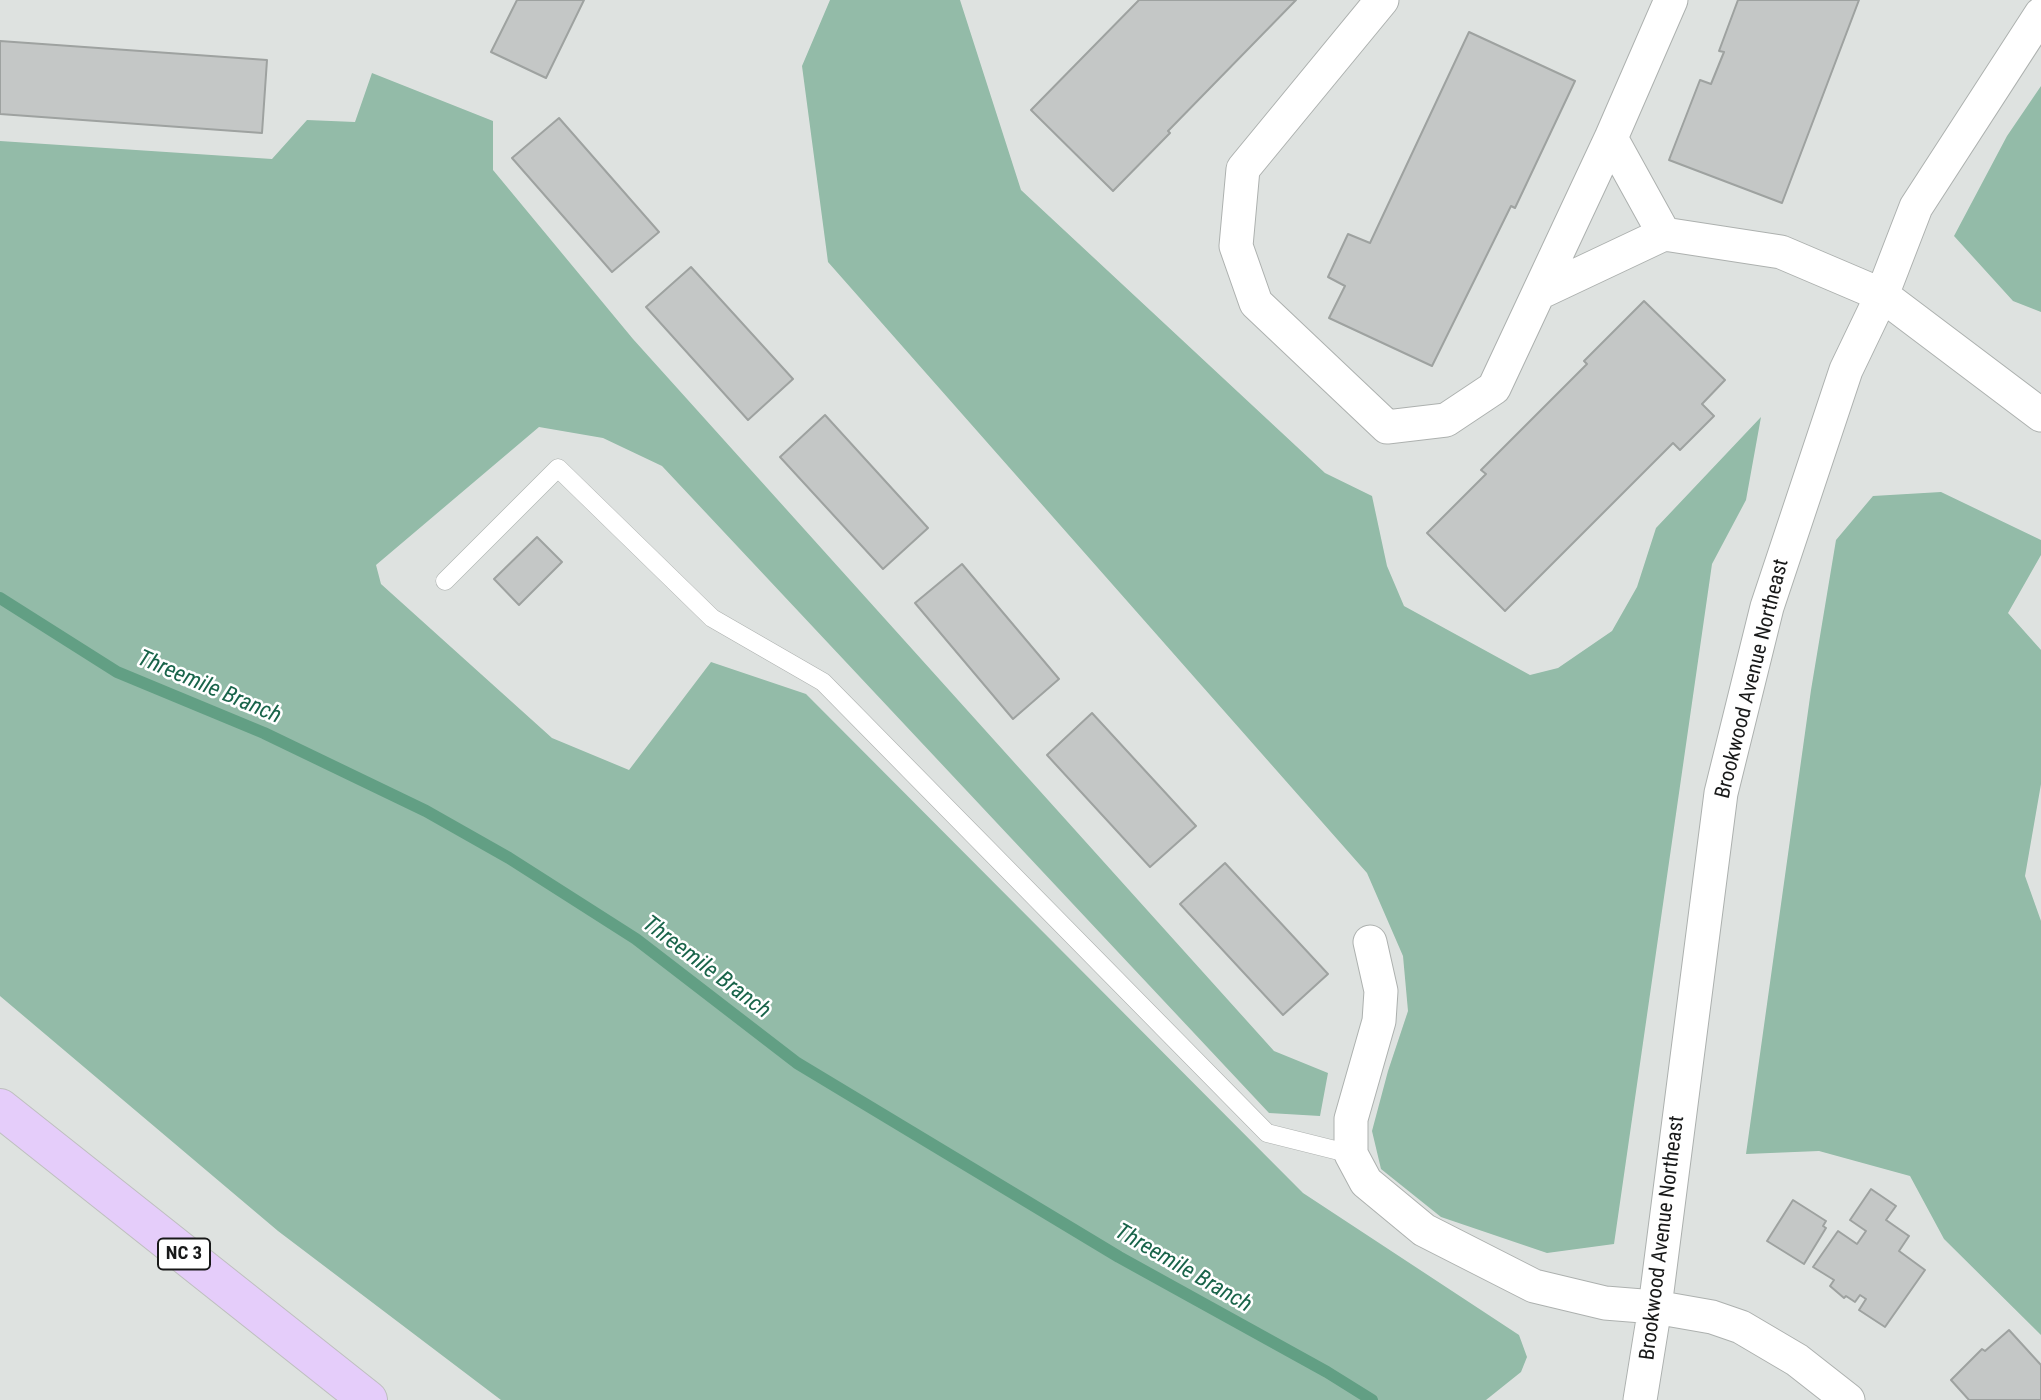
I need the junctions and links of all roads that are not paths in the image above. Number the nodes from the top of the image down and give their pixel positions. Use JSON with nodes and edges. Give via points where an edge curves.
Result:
{"nodes":[{"id":1,"x":1382,"y":0,"type":"edge"},
{"id":2,"x":1671,"y":0,"type":"edge"},
{"id":3,"x":2041,"y":14,"type":"edge"},
{"id":4,"x":1611,"y":138,"type":"junction"},
{"id":5,"x":1664,"y":234,"type":"junction"},
{"id":6,"x":1539,"y":293,"type":"junction"},
{"id":7,"x":1882,"y":295,"type":"junction"},
{"id":8,"x":2041,"y":415,"type":"edge"},
{"id":9,"x":444,"y":580,"type":"dead end"},
{"id":10,"x":1370,"y":942,"type":"dead end"},
{"id":11,"x":0,"y":1108,"type":"edge"},
{"id":12,"x":1351,"y":1154,"type":"junction"},
{"id":13,"x":1655,"y":1307,"type":"junction"},
{"id":14,"x":368,"y":1400,"type":"edge"},
{"id":15,"x":1640,"y":1400,"type":"edge"},
{"id":16,"x":1848,"y":1400,"type":"edge"}],
"edges":[{"from":1,"to":6,"type":"street","via":[[1242,169],[1236,246],[1256,303],[1387,427],[1446,420],[1494,388]]},
{"from":2,"to":4,"type":"street"},
{"from":3,"to":7,"type":"street","name":"Brookwood Avenue Northeast","via":[[1916,207]]},
{"from":4,"to":5,"type":"street"},
{"from":4,"to":6,"type":"street"},
{"from":5,"to":6,"type":"street"},
{"from":5,"to":7,"type":"street","via":[[1781,252]]},
{"from":7,"to":8,"type":"street"},
{"from":7,"to":13,"type":"street","name":"Brookwood Avenue Northeast","via":[[1846,370],[1803,497],[1768,607],[1721,793]]},
{"from":9,"to":12,"type":"lane","via":[[558,468],[712,618],[823,682],[1267,1133]]},
{"from":10,"to":12,"type":"street","via":[[1381,991],[1379,1021],[1351,1119]]},
{"from":11,"to":14,"type":"main road","number":"NC 3"},
{"from":12,"to":13,"type":"street","via":[[1366,1182],[1423,1230],[1534,1286],[1605,1303]]},
{"from":13,"to":15,"type":"street","name":"Brookwood Avenue Northeast"},
{"from":13,"to":16,"type":"street","via":[[1741,1327],[1797,1360]]}]}
